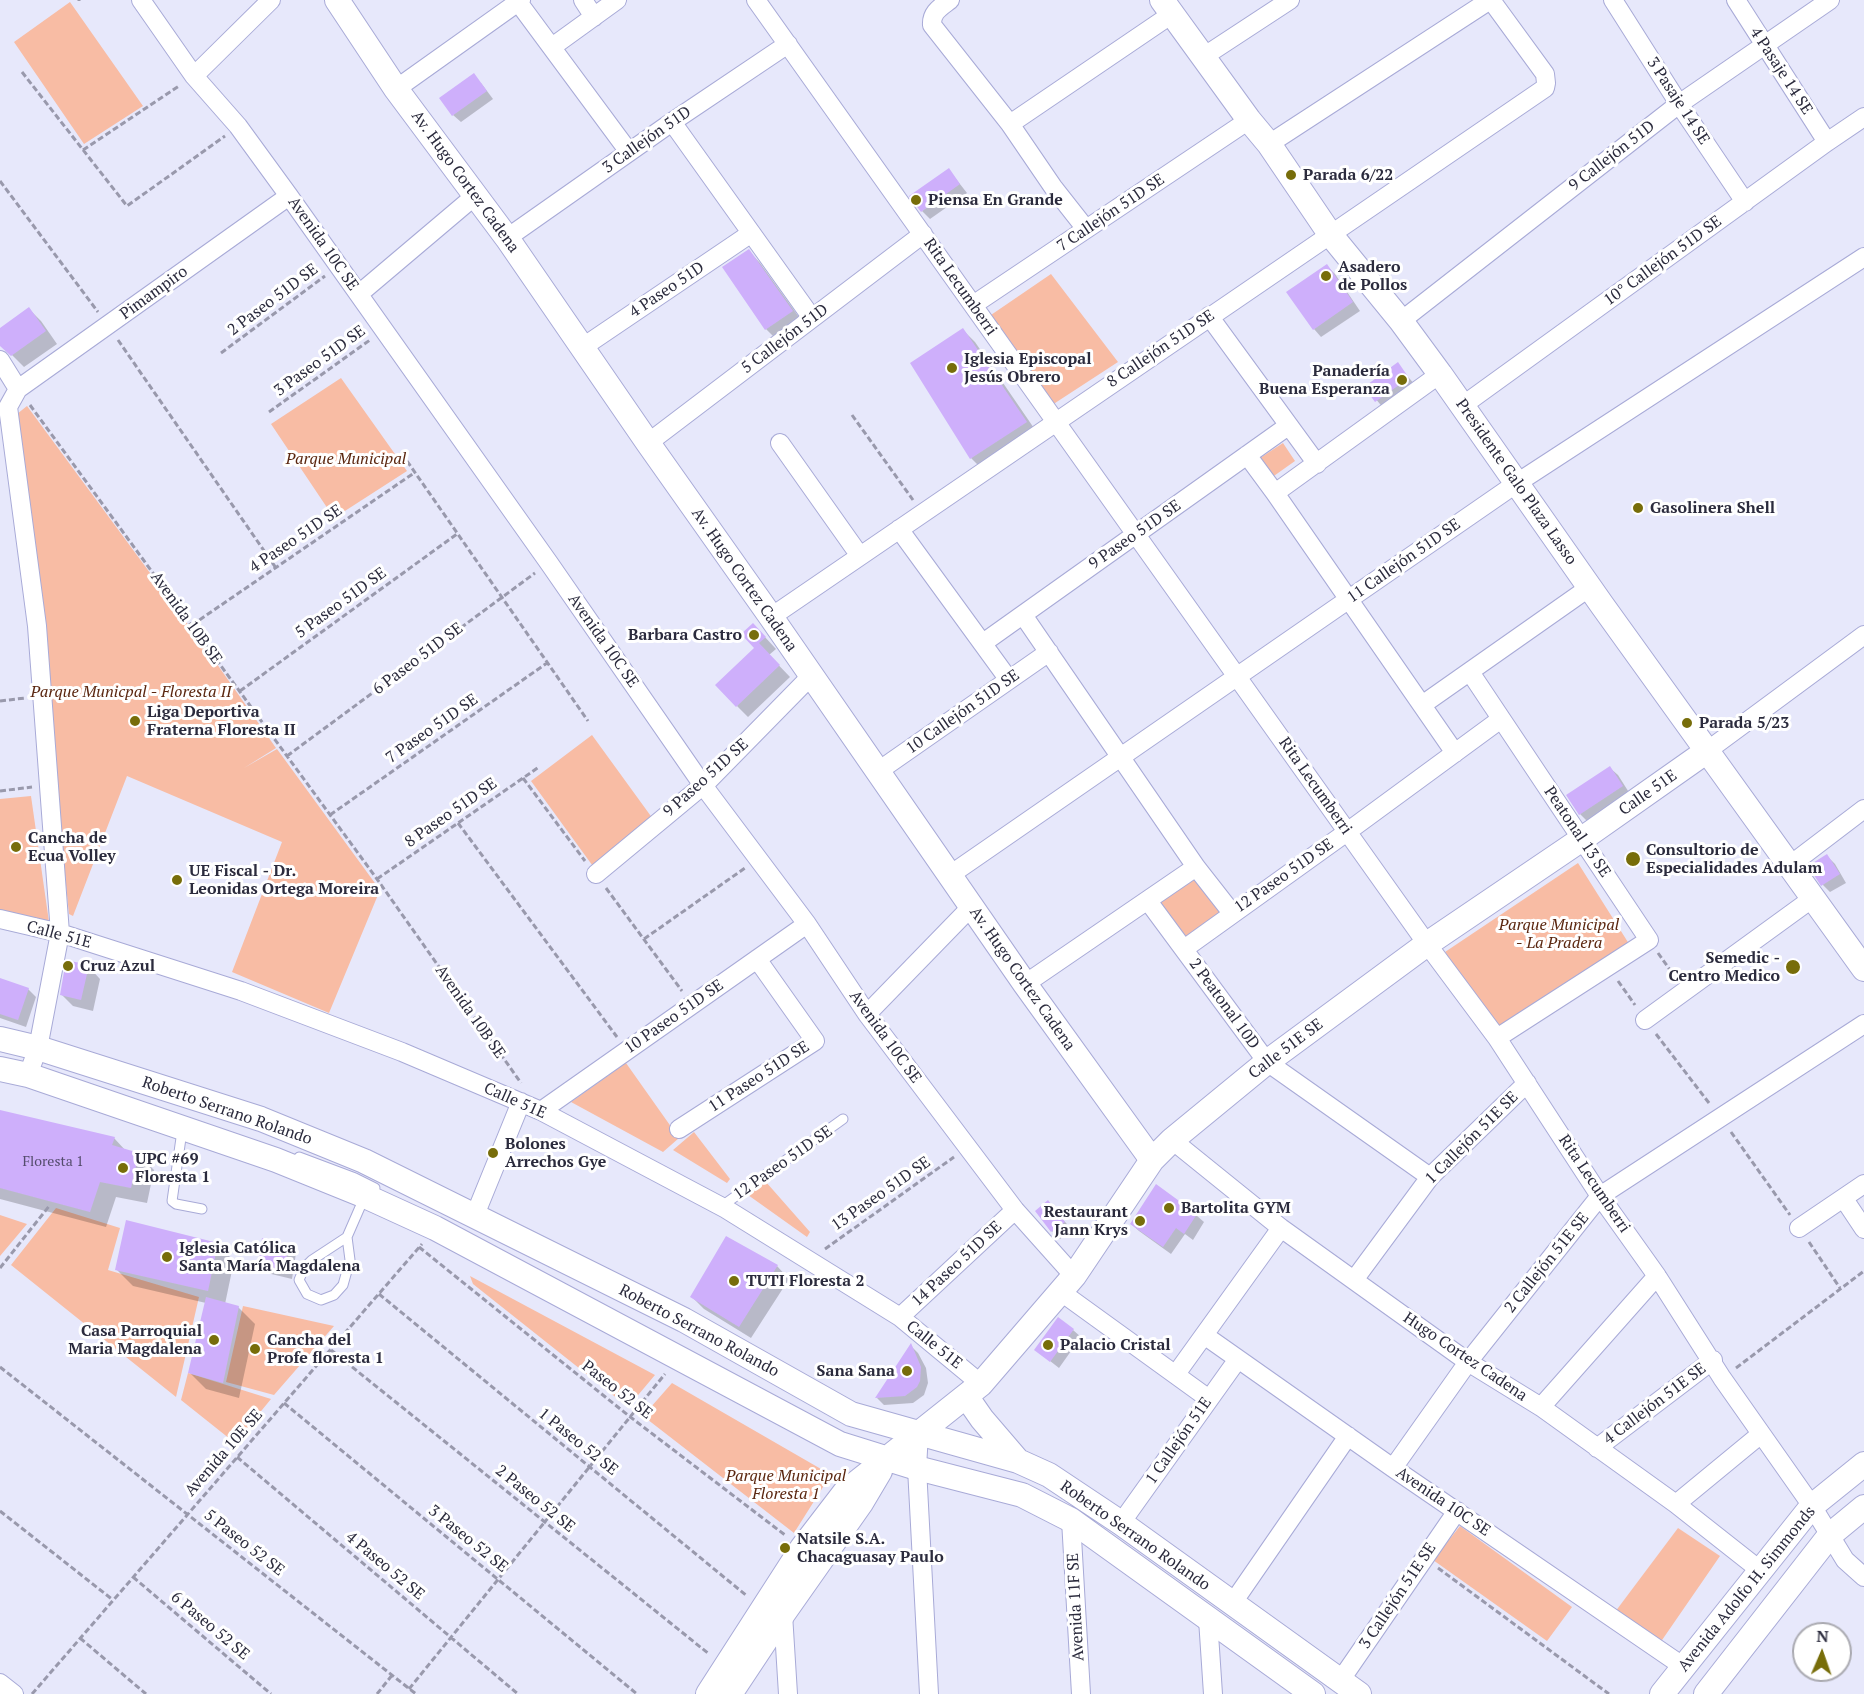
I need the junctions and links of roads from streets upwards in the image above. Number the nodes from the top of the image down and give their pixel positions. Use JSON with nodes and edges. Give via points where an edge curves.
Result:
{"nodes":[{"id":1,"x":141,"y":0,"type":"edge"},
{"id":2,"x":271,"y":0,"type":"edge"},
{"id":3,"x":337,"y":0,"type":"edge"},
{"id":4,"x":583,"y":0,"type":"edge"},
{"id":5,"x":617,"y":0,"type":"edge"},
{"id":6,"x":756,"y":0,"type":"edge"},
{"id":7,"x":950,"y":0,"type":"edge"},
{"id":8,"x":1290,"y":0,"type":"edge"},
{"id":9,"x":1490,"y":0,"type":"edge"},
{"id":10,"x":1613,"y":0,"type":"edge"},
{"id":11,"x":1736,"y":0,"type":"edge"},
{"id":12,"x":1830,"y":0,"type":"edge"},
{"id":13,"x":520,"y":1,"type":"edge"},
{"id":14,"x":1167,"y":7,"type":"edge"},
{"id":15,"x":594,"y":16,"type":"junction"},
{"id":16,"x":788,"y":44,"type":"junction"},
{"id":17,"x":1764,"y":46,"type":"junction"},
{"id":18,"x":552,"y":47,"type":"junction"},
{"id":19,"x":1203,"y":57,"type":"junction"},
{"id":20,"x":194,"y":76,"type":"junction"},
{"id":21,"x":396,"y":89,"type":"junction"},
{"id":22,"x":1679,"y":104,"type":"junction"},
{"id":23,"x":1864,"y":117,"type":"edge"},
{"id":24,"x":1249,"y":120,"type":"junction"},
{"id":25,"x":672,"y":122,"type":"junction"},
{"id":26,"x":1010,"y":124,"type":"junction"},
{"id":27,"x":1827,"y":142,"type":"junction"},
{"id":28,"x":1269,"y":144,"type":"junction"},
{"id":29,"x":629,"y":152,"type":"junction"},
{"id":30,"x":476,"y":195,"type":"junction"},
{"id":31,"x":289,"y":196,"type":"junction"},
{"id":32,"x":1745,"y":202,"type":"junction"},
{"id":33,"x":1086,"y":229,"type":"junction"},
{"id":34,"x":750,"y":234,"type":"junction"},
{"id":35,"x":923,"y":234,"type":"junction"},
{"id":36,"x":1330,"y":234,"type":"junction"},
{"id":37,"x":507,"y":238,"type":"junction"},
{"id":38,"x":1864,"y":257,"type":"edge"},
{"id":39,"x":359,"y":294,"type":"junction"},
{"id":40,"x":973,"y":305,"type":"junction"},
{"id":41,"x":1209,"y":316,"type":"junction"},
{"id":42,"x":812,"y":318,"type":"junction"},
{"id":43,"x":1401,"y":321,"type":"junction"},
{"id":44,"x":583,"y":347,"type":"junction"},
{"id":45,"x":0,"y":360,"type":"edge"},
{"id":46,"x":1440,"y":374,"type":"junction"},
{"id":47,"x":18,"y":389,"type":"junction"},
{"id":48,"x":1462,"y":406,"type":"junction"},
{"id":49,"x":1056,"y":422,"type":"junction"},
{"id":50,"x":1288,"y":426,"type":"junction"},
{"id":51,"x":648,"y":443,"type":"junction"},
{"id":52,"x":780,"y":443,"type":"dead end"},
{"id":53,"x":1247,"y":455,"type":"junction"},
{"id":54,"x":1317,"y":464,"type":"junction"},
{"id":55,"x":1517,"y":483,"type":"junction"},
{"id":56,"x":1275,"y":493,"type":"junction"},
{"id":57,"x":899,"y":530,"type":"junction"},
{"id":58,"x":1136,"y":534,"type":"junction"},
{"id":59,"x":860,"y":556,"type":"junction"},
{"id":60,"x":1590,"y":587,"type":"junction"},
{"id":61,"x":1348,"y":600,"type":"junction"},
{"id":62,"x":1023,"y":615,"type":"junction"},
{"id":63,"x":771,"y":617,"type":"junction"},
{"id":64,"x":1864,"y":635,"type":"edge"},
{"id":65,"x":982,"y":643,"type":"junction"},
{"id":66,"x":1049,"y":652,"type":"junction"},
{"id":67,"x":1470,"y":672,"type":"junction"},
{"id":68,"x":811,"y":676,"type":"junction"},
{"id":69,"x":1237,"y":677,"type":"junction"},
{"id":70,"x":1009,"y":680,"type":"junction"},
{"id":71,"x":1422,"y":705,"type":"junction"},
{"id":72,"x":1501,"y":718,"type":"junction"},
{"id":73,"x":1707,"y":751,"type":"junction"},
{"id":74,"x":1455,"y":753,"type":"junction"},
{"id":75,"x":1120,"y":757,"type":"junction"},
{"id":76,"x":877,"y":772,"type":"junction"},
{"id":77,"x":702,"y":784,"type":"junction"},
{"id":78,"x":1864,"y":809,"type":"edge"},
{"id":79,"x":1347,"y":832,"type":"junction"},
{"id":80,"x":1582,"y":839,"type":"junction"},
{"id":81,"x":1790,"y":866,"type":"junction"},
{"id":82,"x":1196,"y":867,"type":"junction"},
{"id":83,"x":596,"y":874,"type":"road end"},
{"id":84,"x":950,"y":875,"type":"junction"},
{"id":85,"x":1813,"y":898,"type":"junction"},
{"id":86,"x":1148,"y":901,"type":"junction"},
{"id":87,"x":971,"y":907,"type":"junction"},
{"id":88,"x":1232,"y":913,"type":"junction"},
{"id":89,"x":0,"y":920,"type":"edge"},
{"id":90,"x":807,"y":924,"type":"junction"},
{"id":91,"x":60,"y":933,"type":"junction"},
{"id":92,"x":1426,"y":944,"type":"junction"},
{"id":93,"x":1184,"y":948,"type":"junction"},
{"id":94,"x":757,"y":958,"type":"junction"},
{"id":95,"x":1863,"y":966,"type":"edge"},
{"id":96,"x":1025,"y":984,"type":"junction"},
{"id":97,"x":867,"y":1014,"type":"junction"},
{"id":98,"x":1645,"y":1020,"type":"road end"},
{"id":99,"x":1864,"y":1024,"type":"edge"},
{"id":100,"x":1497,"y":1038,"type":"junction"},
{"id":101,"x":0,"y":1040,"type":"edge"},
{"id":102,"x":33,"y":1061,"type":"junction"},
{"id":103,"x":1267,"y":1062,"type":"junction"},
{"id":104,"x":0,"y":1068,"type":"edge"},
{"id":105,"x":1527,"y":1083,"type":"junction"},
{"id":106,"x":521,"y":1102,"type":"junction"},
{"id":107,"x":541,"y":1111,"type":"junction"},
{"id":108,"x":679,"y":1129,"type":"dead end"},
{"id":109,"x":1172,"y":1140,"type":"junction"},
{"id":110,"x":1152,"y":1160,"type":"junction"},
{"id":111,"x":1430,"y":1178,"type":"junction"},
{"id":112,"x":1864,"y":1184,"type":"edge"},
{"id":113,"x":1600,"y":1196,"type":"junction"},
{"id":114,"x":1844,"y":1199,"type":"junction"},
{"id":115,"x":1015,"y":1210,"type":"junction"},
{"id":116,"x":475,"y":1215,"type":"junction"},
{"id":117,"x":1281,"y":1228,"type":"junction"},
{"id":118,"x":1799,"y":1228,"type":"road end"},
{"id":119,"x":1864,"y":1229,"type":"edge"},
{"id":120,"x":1657,"y":1276,"type":"junction"},
{"id":121,"x":1354,"y":1280,"type":"junction"},
{"id":122,"x":1068,"y":1284,"type":"junction"},
{"id":123,"x":900,"y":1317,"type":"junction"},
{"id":124,"x":1204,"y":1335,"type":"junction"},
{"id":125,"x":1239,"y":1359,"type":"junction"},
{"id":126,"x":1713,"y":1360,"type":"junction"},
{"id":127,"x":1468,"y":1362,"type":"junction"},
{"id":128,"x":1176,"y":1374,"type":"junction"},
{"id":129,"x":974,"y":1390,"type":"junction"},
{"id":130,"x":1209,"y":1399,"type":"junction"},
{"id":131,"x":1541,"y":1407,"type":"junction"},
{"id":132,"x":1761,"y":1434,"type":"junction"},
{"id":133,"x":1348,"y":1436,"type":"junction"},
{"id":134,"x":1597,"y":1448,"type":"junction"},
{"id":135,"x":907,"y":1450,"type":"junction"},
{"id":136,"x":1018,"y":1461,"type":"junction"},
{"id":137,"x":1864,"y":1464,"type":"edge"},
{"id":138,"x":1393,"y":1468,"type":"junction"},
{"id":139,"x":1676,"y":1504,"type":"junction"},
{"id":140,"x":1812,"y":1506,"type":"junction"},
{"id":141,"x":1864,"y":1507,"type":"edge"},
{"id":142,"x":1457,"y":1511,"type":"junction"},
{"id":143,"x":1071,"y":1520,"type":"junction"},
{"id":144,"x":1121,"y":1523,"type":"junction"},
{"id":145,"x":1830,"y":1535,"type":"junction"},
{"id":146,"x":1761,"y":1571,"type":"junction"},
{"id":147,"x":1864,"y":1577,"type":"edge"},
{"id":148,"x":1232,"y":1604,"type":"junction"},
{"id":149,"x":773,"y":1611,"type":"junction"},
{"id":150,"x":1208,"y":1619,"type":"junction"},
{"id":151,"x":1684,"y":1667,"type":"junction"},
{"id":152,"x":0,"y":1683,"type":"edge"},
{"id":153,"x":1343,"y":1691,"type":"edge"},
{"id":154,"x":14,"y":1694,"type":"edge"},
{"id":155,"x":708,"y":1694,"type":"edge"},
{"id":156,"x":730,"y":1694,"type":"edge"},
{"id":157,"x":788,"y":1694,"type":"edge"},
{"id":158,"x":929,"y":1694,"type":"edge"},
{"id":159,"x":1081,"y":1694,"type":"edge"},
{"id":160,"x":1213,"y":1694,"type":"edge"},
{"id":161,"x":1313,"y":1694,"type":"edge"},
{"id":162,"x":1662,"y":1694,"type":"edge"},
{"id":163,"x":1706,"y":1694,"type":"edge"}],
"edges":[{"from":1,"to":20,"type":"street","name":"Avenida 10C SE"},
{"from":2,"to":20,"type":"street"},
{"from":3,"to":21,"type":"street","name":"Av. Hugo Cortez Cadena"},
{"from":4,"to":15,"type":"street"},
{"from":5,"to":15,"type":"street"},
{"from":6,"to":16,"type":"street","name":"Rita Lecumberri"},
{"from":7,"to":26,"type":"street","via":[[937,9],[933,25]]},
{"from":8,"to":19,"type":"street"},
{"from":9,"to":28,"type":"street"},
{"from":9,"to":36,"type":"street","name":"8 Callejón 51D SE","via":[[1545,74],[1545,88]]},
{"from":10,"to":22,"type":"street","name":"3 Pasaje 14 SE"},
{"from":11,"to":17,"type":"street","name":"4 Pasaje 14 SE"},
{"from":12,"to":17,"type":"street","name":"9 Callejón 51D"},
{"from":13,"to":18,"type":"street"},
{"from":13,"to":21,"type":"street"},
{"from":14,"to":19,"type":"street","name":"Presidente Galo Plaza Lasso"},
{"from":14,"to":26,"type":"street"},
{"from":15,"to":18,"type":"street"},
{"from":16,"to":25,"type":"street","name":"3 Callejón 51D"},
{"from":16,"to":35,"type":"street","name":"Rita Lecumberri"},
{"from":17,"to":22,"type":"street","name":"9 Callejón 51D"},
{"from":17,"to":27,"type":"street","name":"4 Pasaje 14 SE"},
{"from":18,"to":29,"type":"street"},
{"from":19,"to":24,"type":"street","name":"Presidente Galo Plaza Lasso"},
{"from":20,"to":31,"type":"street","name":"Avenida 10C SE","via":[[238,126]]},
{"from":21,"to":30,"type":"street","name":"Av. Hugo Cortez Cadena"},
{"from":22,"to":32,"type":"street","name":"3 Pasaje 14 SE"},
{"from":22,"to":43,"type":"street","name":"9 Callejón 51D"},
{"from":23,"to":27,"type":"street","name":"10° Callejón 51D SE"},
{"from":24,"to":28,"type":"street","name":"Presidente Galo Plaza Lasso"},
{"from":24,"to":33,"type":"street","name":"7 Callejón 51D SE"},
{"from":25,"to":29,"type":"street","name":"3 Callejón 51D"},
{"from":25,"to":34,"type":"street"},
{"from":26,"to":33,"type":"street"},
{"from":27,"to":32,"type":"street","name":"10° Callejón 51D SE"},
{"from":28,"to":36,"type":"street","name":"Presidente Galo Plaza Lasso"},
{"from":29,"to":37,"type":"street","name":"3 Callejón 51D"},
{"from":30,"to":37,"type":"street","name":"Av. Hugo Cortez Cadena"},
{"from":30,"to":39,"type":"street"},
{"from":31,"to":39,"type":"street","name":"Avenida 10C SE"},
{"from":31,"to":47,"type":"street","name":"Pimampiro"},
{"from":32,"to":48,"type":"street","name":"10° Callejón 51D SE"},
{"from":33,"to":40,"type":"street","name":"7 Callejón 51D SE"},
{"from":34,"to":42,"type":"street"},
{"from":34,"to":44,"type":"street","name":"4 Paseo 51D"},
{"from":35,"to":40,"type":"street","name":"Rita Lecumberri"},
{"from":35,"to":42,"type":"street","name":"5 Callejón 51D"},
{"from":36,"to":41,"type":"street","name":"8 Callejón 51D SE"},
{"from":36,"to":43,"type":"street","name":"Presidente Galo Plaza Lasso"},
{"from":37,"to":44,"type":"street","name":"Av. Hugo Cortez Cadena"},
{"from":38,"to":55,"type":"street","name":"11 Callejón 51D SE"},
{"from":39,"to":77,"type":"street","name":"Avenida 10C SE"},
{"from":40,"to":49,"type":"street","name":"Rita Lecumberri"},
{"from":41,"to":49,"type":"street","name":"8 Callejón 51D SE"},
{"from":41,"to":50,"type":"street"},
{"from":42,"to":51,"type":"street","name":"5 Callejón 51D"},
{"from":43,"to":46,"type":"street","name":"Presidente Galo Plaza Lasso"},
{"from":44,"to":51,"type":"street","name":"Av. Hugo Cortez Cadena"},
{"from":45,"to":47,"type":"street"},
{"from":46,"to":48,"type":"street","name":"Presidente Galo Plaza Lasso"},
{"from":46,"to":54,"type":"street"},
{"from":47,"to":91,"type":"street","via":[[8,407],[37,626]]},
{"from":48,"to":55,"type":"street","name":"Presidente Galo Plaza Lasso"},
{"from":49,"to":57,"type":"street","name":"8 Callejón 51D SE"},
{"from":49,"to":58,"type":"street","name":"Rita Lecumberri"},
{"from":50,"to":53,"type":"street","name":"9 Paseo 51D SE"},
{"from":50,"to":54,"type":"street"},
{"from":51,"to":63,"type":"street","name":"Av. Hugo Cortez Cadena"},
{"from":52,"to":59,"type":"street"},
{"from":53,"to":56,"type":"street"},
{"from":53,"to":58,"type":"street","name":"9 Paseo 51D SE"},
{"from":54,"to":56,"type":"street"},
{"from":55,"to":60,"type":"street","name":"Presidente Galo Plaza Lasso"},
{"from":55,"to":61,"type":"street","name":"11 Callejón 51D SE"},
{"from":56,"to":61,"type":"street"},
{"from":57,"to":59,"type":"street","name":"8 Callejón 51D SE"},
{"from":57,"to":65,"type":"street"},
{"from":58,"to":62,"type":"street","name":"9 Paseo 51D SE"},
{"from":58,"to":69,"type":"street","name":"Rita Lecumberri"},
{"from":59,"to":63,"type":"street","name":"8 Callejón 51D SE"},
{"from":60,"to":67,"type":"street"},
{"from":60,"to":73,"type":"street","name":"Presidente Galo Plaza Lasso"},
{"from":61,"to":69,"type":"street","name":"11 Callejón 51D SE"},
{"from":61,"to":71,"type":"street"},
{"from":62,"to":65,"type":"street","name":"9 Paseo 51D SE"},
{"from":62,"to":66,"type":"street"},
{"from":63,"to":68,"type":"street","name":"Av. Hugo Cortez Cadena"},
{"from":64,"to":73,"type":"street","name":"Calle 51E"},
{"from":65,"to":70,"type":"street"},
{"from":66,"to":70,"type":"street","name":"10 Callejón 51D SE"},
{"from":66,"to":75,"type":"street"},
{"from":67,"to":71,"type":"street"},
{"from":67,"to":72,"type":"street","name":"Peatonal 13 SE"},
{"from":68,"to":76,"type":"street","name":"Av. Hugo Cortez Cadena"},
{"from":68,"to":77,"type":"street","name":"9 Paseo 51D SE"},
{"from":69,"to":75,"type":"street","name":"11 Callejón 51D SE"},
{"from":69,"to":79,"type":"street","name":"Rita Lecumberri"},
{"from":70,"to":76,"type":"street","name":"10 Callejón 51D SE"},
{"from":71,"to":74,"type":"street"},
{"from":72,"to":74,"type":"street","name":"12 Paseo 51D SE"},
{"from":72,"to":80,"type":"street","name":"Peatonal 13 SE"},
{"from":73,"to":80,"type":"street","name":"Calle 51E"},
{"from":73,"to":81,"type":"street","name":"Presidente Galo Plaza Lasso"},
{"from":74,"to":79,"type":"street","name":"12 Paseo 51D SE"},
{"from":75,"to":82,"type":"street"},
{"from":75,"to":84,"type":"street","name":"11 Callejón 51D SE"},
{"from":76,"to":84,"type":"street","name":"Av. Hugo Cortez Cadena"},
{"from":77,"to":83,"type":"street","name":"9 Paseo 51D SE"},
{"from":77,"to":90,"type":"street","name":"Avenida 10C SE"},
{"from":78,"to":81,"type":"street"},
{"from":79,"to":88,"type":"street","name":"12 Paseo 51D SE"},
{"from":79,"to":92,"type":"street","name":"Rita Lecumberri"},
{"from":80,"to":92,"type":"street","name":"Calle 51E"},
{"from":80,"to":100,"type":"street","name":"Peatonal 13 SE","via":[[1649,939]]},
{"from":81,"to":85,"type":"street","name":"Presidente Galo Plaza Lasso"},
{"from":82,"to":86,"type":"street"},
{"from":82,"to":88,"type":"street"},
{"from":84,"to":87,"type":"street","name":"Av. Hugo Cortez Cadena"},
{"from":85,"to":95,"type":"street","name":"Presidente Galo Plaza Lasso"},
{"from":85,"to":98,"type":"street"},
{"from":86,"to":93,"type":"street","name":"2 Peatonal 10D"},
{"from":86,"to":96,"type":"street"},
{"from":87,"to":96,"type":"street","name":"Av. Hugo Cortez Cadena"},
{"from":87,"to":97,"type":"street"},
{"from":88,"to":93,"type":"street","name":"12 Paseo 51D SE"},
{"from":89,"to":91,"type":"street","name":"Calle 51E"},
{"from":90,"to":94,"type":"street","name":"10 Paseo 51D SE"},
{"from":90,"to":97,"type":"street","name":"Avenida 10C SE"},
{"from":91,"to":102,"type":"street"},
{"from":91,"to":106,"type":"street","name":"Calle 51E","via":[[241,991]]},
{"from":92,"to":100,"type":"street","name":"Rita Lecumberri"},
{"from":92,"to":103,"type":"street","name":"Calle 51E SE"},
{"from":93,"to":103,"type":"street","name":"2 Peatonal 10D"},
{"from":94,"to":107,"type":"street","name":"10 Paseo 51D SE"},
{"from":94,"to":108,"type":"street","name":"11 Paseo 51D SE","via":[[815,1041]]},
{"from":96,"to":110,"type":"street","name":"Av. Hugo Cortez Cadena"},
{"from":97,"to":115,"type":"street","name":"Avenida 10C SE"},
{"from":99,"to":113,"type":"street","name":"2 Callejón 51E SE"},
{"from":100,"to":105,"type":"street","name":"Rita Lecumberri"},
{"from":101,"to":102,"type":"street","name":"Roberto Serrano Rolando"},
{"from":102,"to":104,"type":"street","name":"Roberto Serrano Rolando"},
{"from":102,"to":116,"type":"street","name":"Roberto Serrano Rolando","via":[[261,1119],[364,1161]]},
{"from":102,"to":135,"type":"street","name":"Roberto Serrano Rolando","via":[[183,1128],[376,1195],[427,1219],[840,1444]]},
{"from":103,"to":109,"type":"street","name":"Calle 51E SE"},
{"from":103,"to":111,"type":"street","name":"2 Peatonal 10D"},
{"from":105,"to":111,"type":"street","name":"1 Callejón 51E SE"},
{"from":105,"to":113,"type":"street","name":"Rita Lecumberri"},
{"from":106,"to":107,"type":"street","name":"Calle 51E"},
{"from":106,"to":116,"type":"street"},
{"from":107,"to":123,"type":"street","name":"Calle 51E","via":[[722,1206]]},
{"from":109,"to":110,"type":"street","name":"Calle 51E SE"},
{"from":109,"to":117,"type":"street","name":"Hugo Cortez Cadena"},
{"from":110,"to":122,"type":"street","name":"Calle 51E SE"},
{"from":111,"to":121,"type":"street","name":"1 Callejón 51E SE"},
{"from":112,"to":114,"type":"street"},
{"from":113,"to":120,"type":"street","name":"Rita Lecumberri"},
{"from":113,"to":127,"type":"street","name":"2 Callejón 51E SE"},
{"from":114,"to":118,"type":"street"},
{"from":114,"to":119,"type":"street"},
{"from":115,"to":122,"type":"street","name":"Avenida 10C SE"},
{"from":115,"to":123,"type":"street","name":"14 Paseo 51D SE"},
{"from":116,"to":135,"type":"street","name":"Roberto Serrano Rolando","via":[[684,1320]]},
{"from":117,"to":121,"type":"street","name":"Hugo Cortez Cadena"},
{"from":117,"to":124,"type":"street"},
{"from":120,"to":126,"type":"street","name":"Rita Lecumberri"},
{"from":120,"to":131,"type":"street"},
{"from":121,"to":127,"type":"street","name":"Hugo Cortez Cadena"},
{"from":122,"to":128,"type":"street","name":"Avenida 10C SE"},
{"from":122,"to":129,"type":"street","name":"Calle 51E SE"},
{"from":123,"to":129,"type":"street","name":"Calle 51E"},
{"from":124,"to":125,"type":"street","name":"Avenida 10C SE"},
{"from":124,"to":128,"type":"street"},
{"from":125,"to":130,"type":"street","name":"1 Callejón 51E"},
{"from":125,"to":133,"type":"street","name":"Avenida 10C SE"},
{"from":126,"to":132,"type":"street","name":"Rita Lecumberri"},
{"from":126,"to":134,"type":"street","name":"4 Callejón 51E SE"},
{"from":127,"to":131,"type":"street","name":"Hugo Cortez Cadena"},
{"from":127,"to":138,"type":"street","name":"2 Callejón 51E SE"},
{"from":128,"to":130,"type":"street","name":"Avenida 10C SE"},
{"from":129,"to":135,"type":"street","name":"Calle 51E SE"},
{"from":129,"to":136,"type":"street","via":[[982,1419]]},
{"from":130,"to":144,"type":"street","name":"1 Callejón 51E"},
{"from":131,"to":134,"type":"street","name":"Hugo Cortez Cadena"},
{"from":132,"to":139,"type":"street"},
{"from":132,"to":140,"type":"street","name":"Rita Lecumberri"},
{"from":133,"to":138,"type":"street","name":"Avenida 10C SE"},
{"from":133,"to":148,"type":"street"},
{"from":134,"to":139,"type":"street","name":"Hugo Cortez Cadena"},
{"from":135,"to":136,"type":"street","name":"Roberto Serrano Rolando"},
{"from":135,"to":143,"type":"street","name":"Roberto Serrano Rolando","via":[[1022,1495]]},
{"from":135,"to":149,"type":"street"},
{"from":135,"to":149,"type":"street","name":"Calle 51E SE","via":[[845,1492],[802,1548]]},
{"from":135,"to":158,"type":"street"},
{"from":136,"to":144,"type":"street","name":"Roberto Serrano Rolando","via":[[1049,1475]]},
{"from":137,"to":140,"type":"street","name":"Avenida Adolfo H. Simmonds"},
{"from":138,"to":142,"type":"street","name":"Avenida 10C SE"},
{"from":139,"to":146,"type":"street","name":"Hugo Cortez Cadena"},
{"from":140,"to":145,"type":"street","name":"Rita Lecumberri"},
{"from":140,"to":146,"type":"street","name":"Avenida Adolfo H. Simmonds"},
{"from":141,"to":145,"type":"street","name":"Avenida Adolfo H. Simmonds"},
{"from":142,"to":151,"type":"street","name":"Avenida 10C SE"},
{"from":142,"to":153,"type":"street","name":"3 Callejón 51E SE"},
{"from":143,"to":150,"type":"street","name":"Roberto Serrano Rolando"},
{"from":143,"to":159,"type":"street","name":"Avenida 11F SE"},
{"from":144,"to":148,"type":"street","name":"Roberto Serrano Rolando"},
{"from":145,"to":147,"type":"street","name":"Rita Lecumberri","via":[[1845,1560]]},
{"from":145,"to":163,"type":"street","name":"Avenida Adolfo H. Simmonds"},
{"from":146,"to":151,"type":"street","name":"Avenida Adolfo H. Simmonds"},
{"from":148,"to":153,"type":"street","name":"Roberto Serrano Rolando"},
{"from":149,"to":155,"type":"street","via":[[724,1667]]},
{"from":149,"to":156,"type":"street"},
{"from":149,"to":157,"type":"street"},
{"from":150,"to":160,"type":"street"},
{"from":150,"to":161,"type":"street","name":"Roberto Serrano Rolando"},
{"from":151,"to":162,"type":"street","name":"Avenida Adolfo H. Simmonds"},
{"from":152,"to":154,"type":"street"}]}
